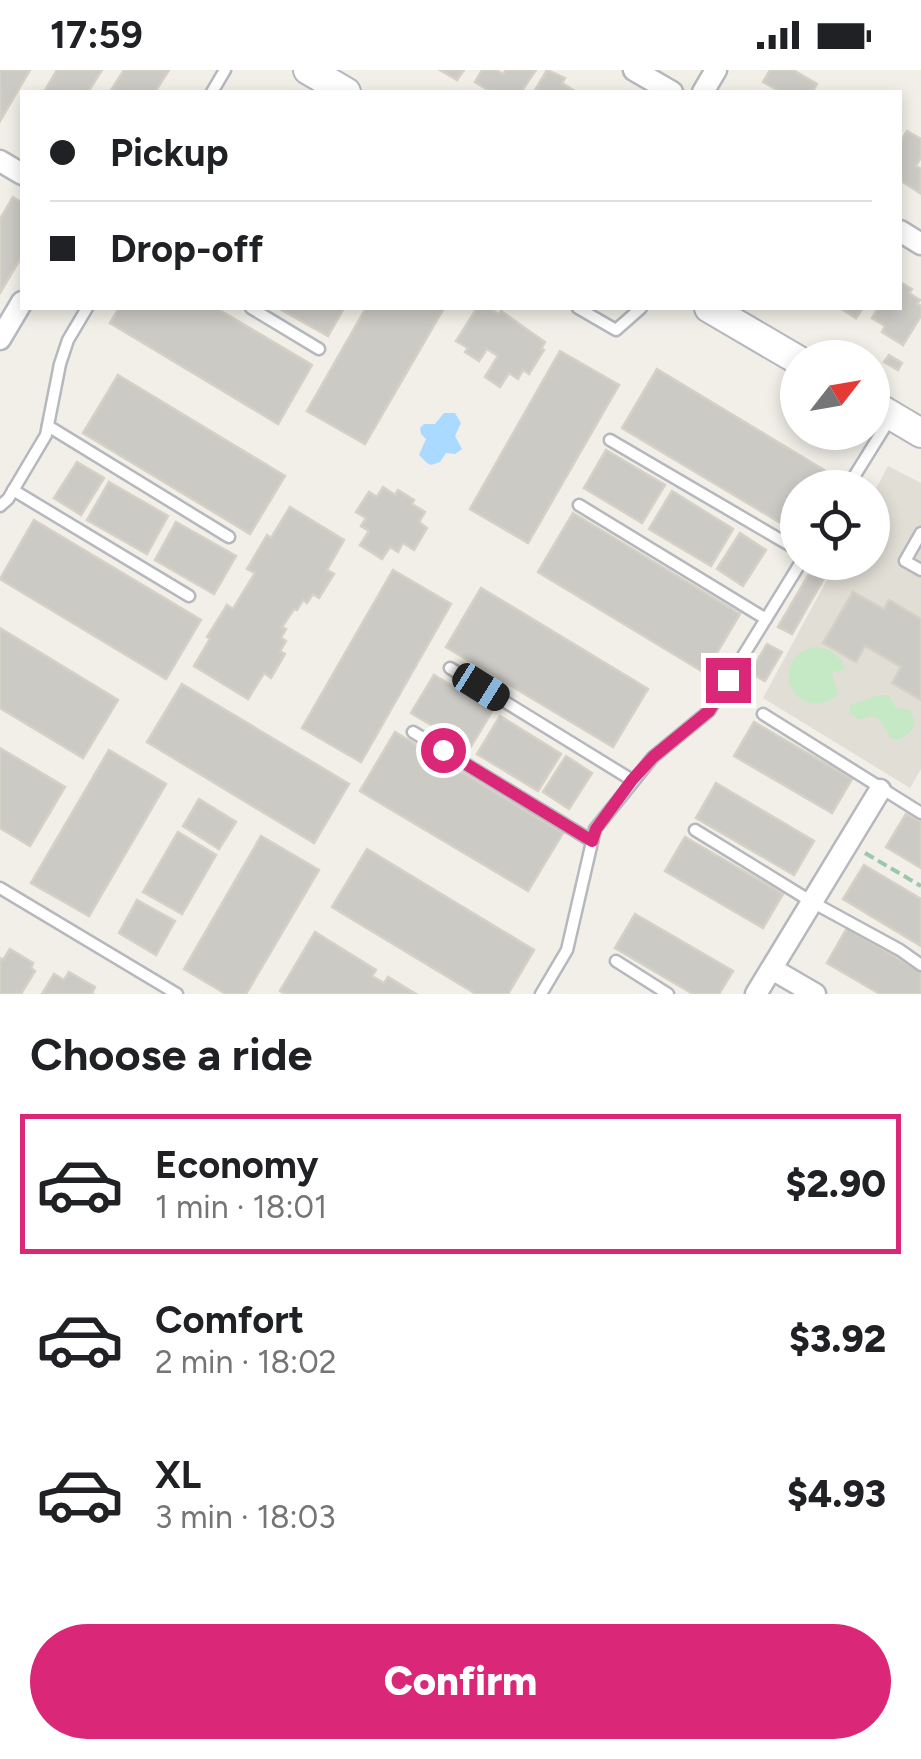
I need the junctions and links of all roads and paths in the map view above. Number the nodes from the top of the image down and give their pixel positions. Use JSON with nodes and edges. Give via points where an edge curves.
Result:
{"nodes":[{"id":1,"x":308,"y":70,"type":"edge"},
{"id":2,"x":634,"y":70,"type":"edge"},
{"id":3,"x":343,"y":90,"type":"edge"},
{"id":4,"x":669,"y":90,"type":"edge"},
{"id":5,"x":20,"y":305,"type":"edge"},
{"id":6,"x":86,"y":310,"type":"edge"},
{"id":7,"x":254,"y":310,"type":"edge"},
{"id":8,"x":581,"y":310,"type":"edge"},
{"id":9,"x":640,"y":310,"type":"edge"},
{"id":10,"x":712,"y":310,"type":"edge"},
{"id":11,"x":0,"y":339,"type":"edge"},
{"id":12,"x":319,"y":349,"type":"dead end"},
{"id":13,"x":780,"y":349,"type":"edge"},
{"id":14,"x":890,"y":415,"type":"edge"},
{"id":15,"x":48,"y":426,"type":"junction"},
{"id":16,"x":921,"y":433,"type":"edge"},
{"id":17,"x":610,"y":440,"type":"dead end"},
{"id":18,"x":13,"y":490,"type":"junction"},
{"id":19,"x":0,"y":506,"type":"edge"},
{"id":20,"x":579,"y":506,"type":"dead end"},
{"id":21,"x":921,"y":533,"type":"edge"},
{"id":22,"x":229,"y":537,"type":"dead end"},
{"id":23,"x":780,"y":539,"type":"edge"},
{"id":24,"x":921,"y":570,"type":"edge"},
{"id":25,"x":790,"y":580,"type":"edge"},
{"id":26,"x":188,"y":596,"type":"dead end"},
{"id":27,"x":766,"y":619,"type":"junction"},
{"id":28,"x":450,"y":668,"type":"dead end"},
{"id":29,"x":763,"y":714,"type":"dead end"},
{"id":30,"x":414,"y":732,"type":"dead end"},
{"id":31,"x":632,"y":780,"type":"junction"},
{"id":32,"x":880,"y":790,"type":"junction"},
{"id":33,"x":921,"y":814,"type":"edge"},
{"id":34,"x":696,"y":830,"type":"dead end"},
{"id":35,"x":592,"y":841,"type":"junction"},
{"id":36,"x":848,"y":843,"type":"junction"},
{"id":37,"x":921,"y":886,"type":"edge"},
{"id":38,"x":0,"y":888,"type":"edge"},
{"id":39,"x":812,"y":902,"type":"junction"},
{"id":40,"x":616,"y":961,"type":"dead end"},
{"id":41,"x":921,"y":964,"type":"edge"},
{"id":42,"x":772,"y":969,"type":"junction"},
{"id":43,"x":177,"y":994,"type":"edge"},
{"id":44,"x":541,"y":994,"type":"edge"},
{"id":45,"x":668,"y":994,"type":"edge"},
{"id":46,"x":756,"y":994,"type":"edge"},
{"id":47,"x":816,"y":994,"type":"edge"}],
"edges":[{"from":1,"to":3,"type":"street"},
{"from":2,"to":4,"type":"street"},
{"from":5,"to":11,"type":"street"},
{"from":6,"to":15,"type":"lane","via":[[60,364]]},
{"from":7,"to":12,"type":"lane"},
{"from":8,"to":9,"type":"lane","via":[[616,330]]},
{"from":10,"to":13,"type":"street"},
{"from":14,"to":16,"type":"street"},
{"from":15,"to":18,"type":"lane"},
{"from":15,"to":22,"type":"lane"},
{"from":17,"to":23,"type":"lane"},
{"from":18,"to":19,"type":"lane"},
{"from":18,"to":26,"type":"lane"},
{"from":20,"to":27,"type":"lane"},
{"from":21,"to":24,"type":"lane","via":[[906,561]]},
{"from":25,"to":27,"type":"lane"},
{"from":27,"to":31,"type":"lane","via":[[709,711]]},
{"from":28,"to":31,"type":"lane"},
{"from":29,"to":32,"type":"lane"},
{"from":30,"to":35,"type":"lane"},
{"from":31,"to":35,"type":"lane"},
{"from":32,"to":33,"type":"lane"},
{"from":32,"to":36,"type":"street"},
{"from":34,"to":39,"type":"lane"},
{"from":35,"to":44,"type":"lane","via":[[567,950]]},
{"from":36,"to":37,"type":"path"},
{"from":36,"to":39,"type":"street"},
{"from":38,"to":43,"type":"lane"},
{"from":39,"to":41,"type":"lane"},
{"from":39,"to":42,"type":"street"},
{"from":40,"to":45,"type":"lane"},
{"from":42,"to":46,"type":"street"},
{"from":42,"to":47,"type":"street"}]}
